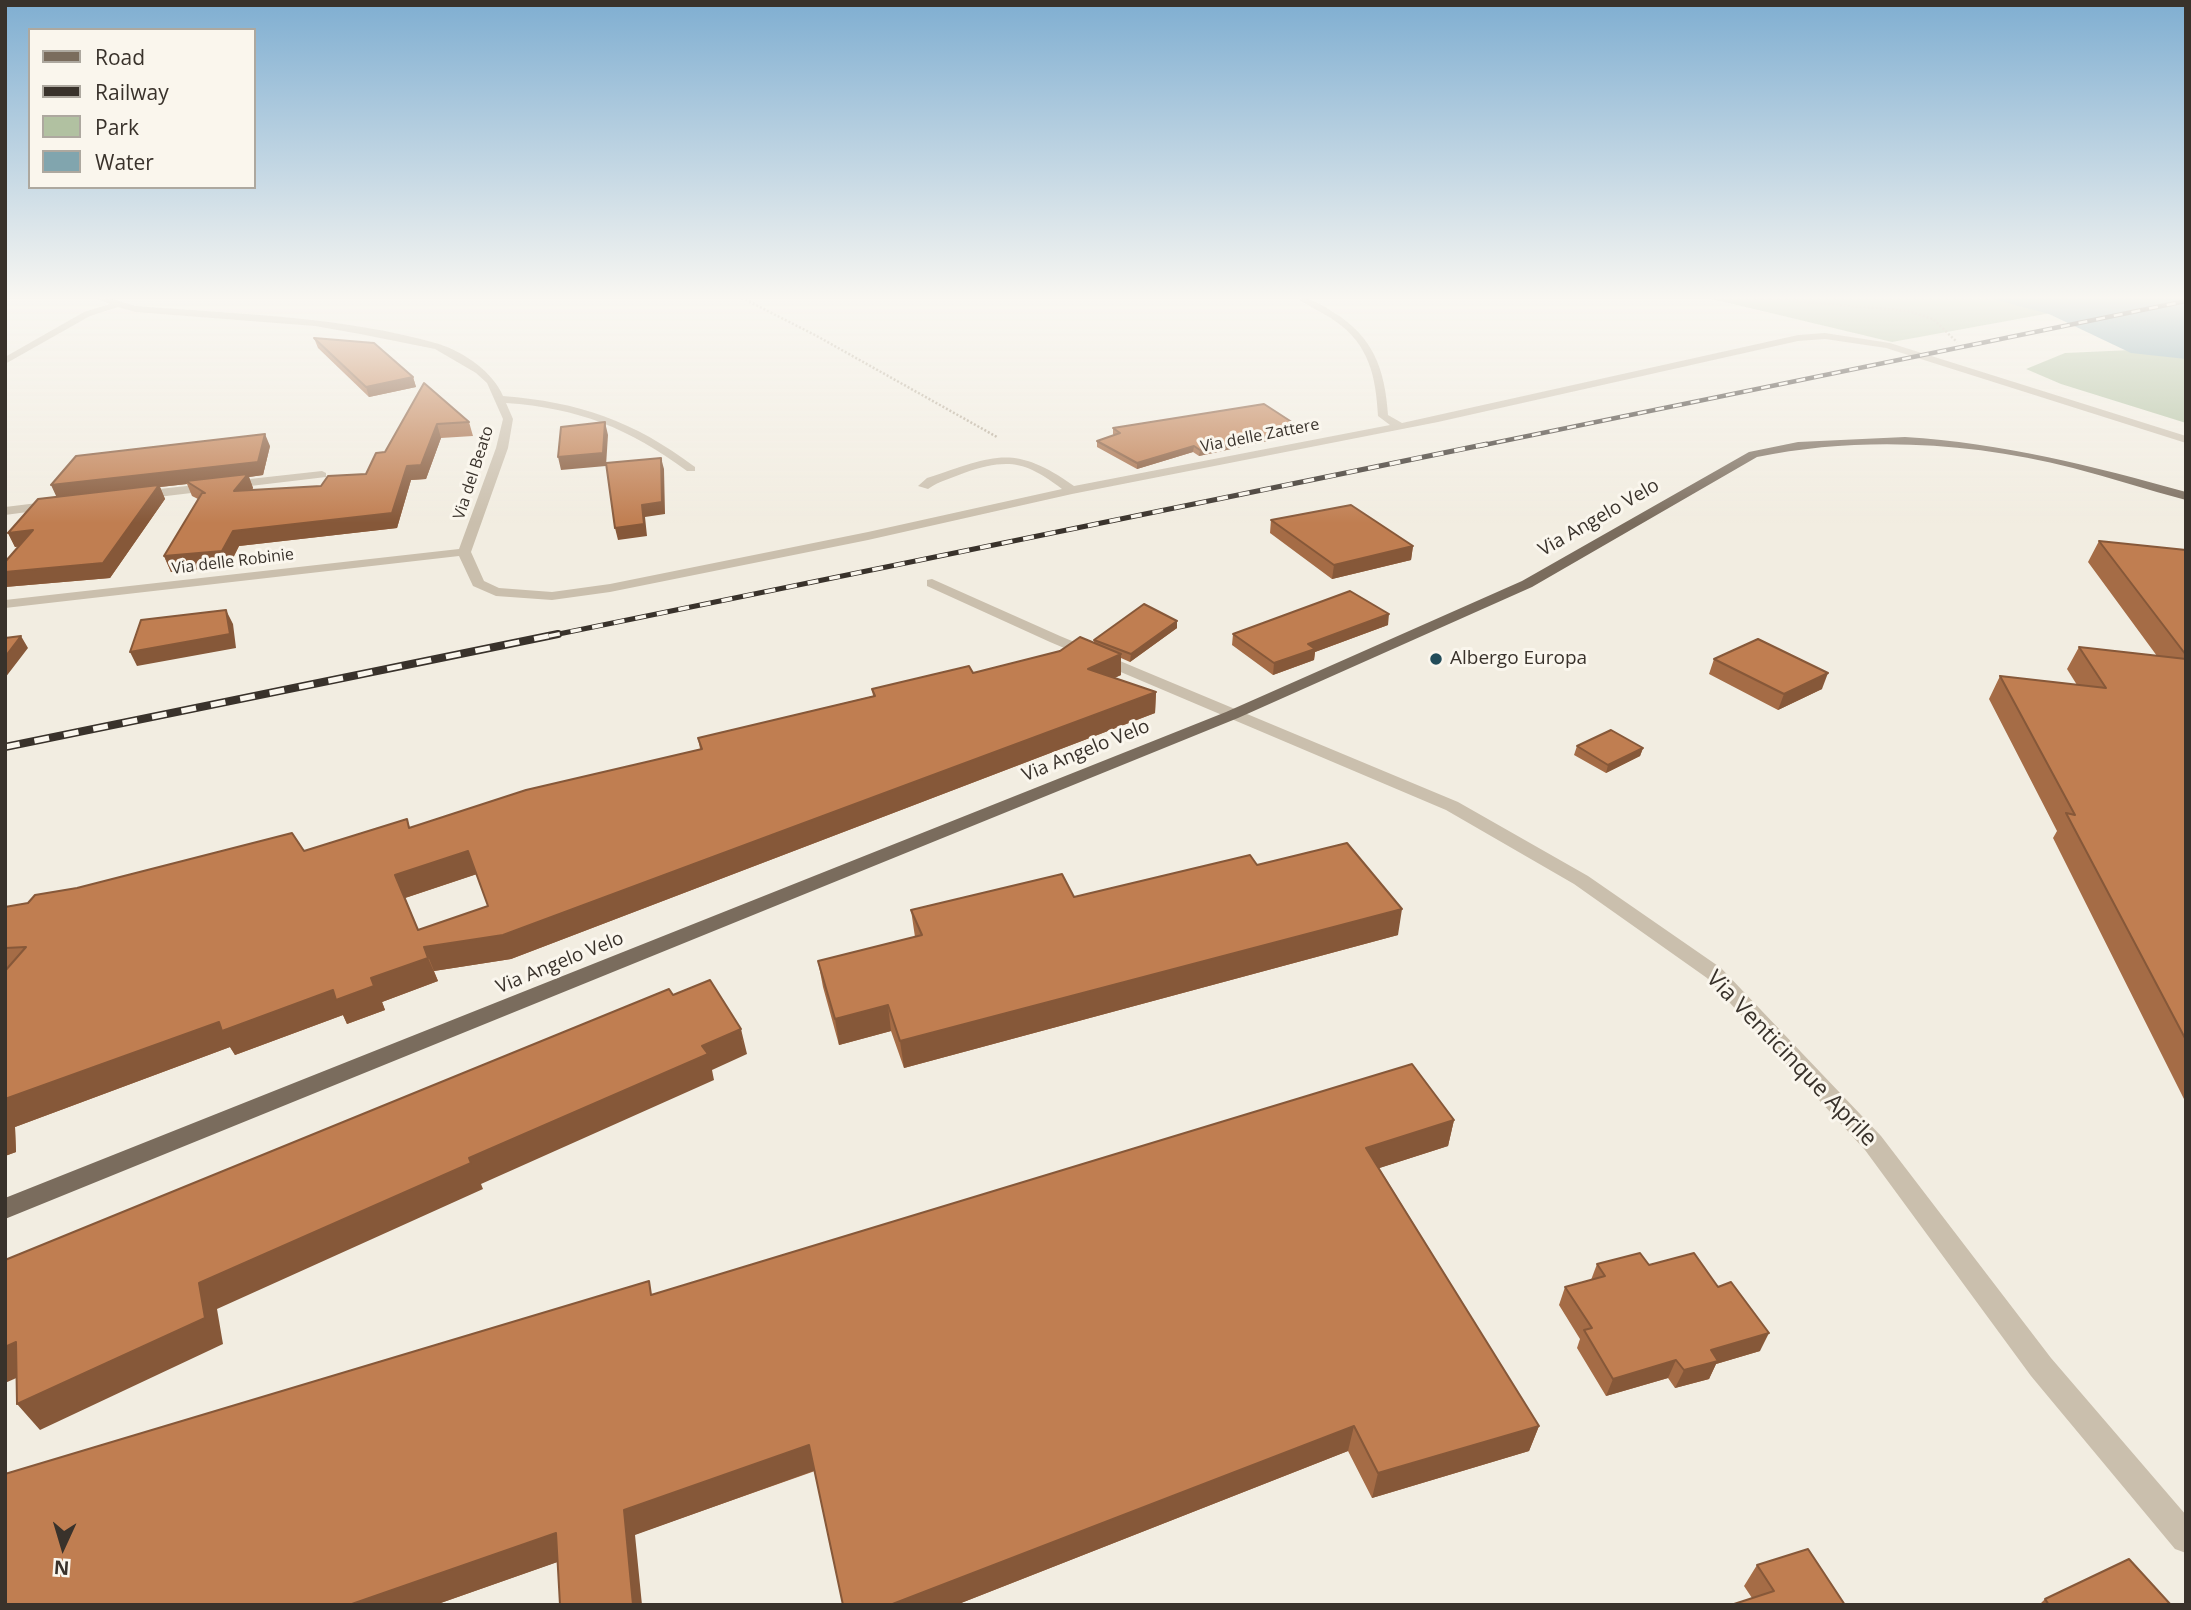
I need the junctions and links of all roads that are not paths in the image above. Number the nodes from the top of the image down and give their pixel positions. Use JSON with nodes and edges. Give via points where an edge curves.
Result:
{"nodes":[{"id":1,"x":482,"y":373,"type":"edge"},
{"id":2,"x":1378,"y":373,"type":"edge"},
{"id":3,"x":1648,"y":373,"type":"edge"},
{"id":4,"x":1978,"y":373,"type":"edge"},
{"id":5,"x":499,"y":399,"type":"junction"},
{"id":6,"x":1400,"y":426,"type":"junction"},
{"id":7,"x":2186,"y":440,"type":"edge"},
{"id":8,"x":691,"y":469,"type":"dead end"},
{"id":9,"x":322,"y":475,"type":"dead end"},
{"id":10,"x":924,"y":486,"type":"dead end"},
{"id":11,"x":1072,"y":490,"type":"junction"},
{"id":12,"x":2186,"y":496,"type":"edge"},
{"id":13,"x":125,"y":497,"type":"edge"},
{"id":14,"x":72,"y":502,"type":"edge"},
{"id":15,"x":5,"y":511,"type":"edge"},
{"id":16,"x":464,"y":552,"type":"junction"},
{"id":17,"x":932,"y":583,"type":"dead end"},
{"id":18,"x":5,"y":604,"type":"edge"},
{"id":19,"x":1232,"y":715,"type":"junction"},
{"id":20,"x":5,"y":1209,"type":"edge"},
{"id":21,"x":2186,"y":1538,"type":"edge"}],
"edges":[{"from":1,"to":5,"type":"street","name":"Via del Beato"},
{"from":2,"to":6,"type":"street","via":[[1382,416]]},
{"from":3,"to":6,"type":"street","name":"Via delle Zattere"},
{"from":4,"to":7,"type":"street","name":"Via delle Zattere"},
{"from":5,"to":8,"type":"street","via":[[546,401],[615,421],[661,445]]},
{"from":5,"to":16,"type":"street","name":"Via del Beato","via":[[508,419],[502,448]]},
{"from":6,"to":11,"type":"street","name":"Via delle Zattere"},
{"from":9,"to":13,"type":"street"},
{"from":10,"to":11,"type":"street","via":[[1017,459],[1042,469]]},
{"from":11,"to":16,"type":"street","name":"Via delle Zattere","via":[[868,536],[552,596],[496,592],[478,583]]},
{"from":12,"to":19,"type":"main road","name":"Via Angelo Velo","via":[[2072,464],[1963,444],[1905,440],[1798,445],[1753,454],[1527,584]]},
{"from":14,"to":15,"type":"street"},
{"from":16,"to":18,"type":"street","name":"Via delle Robinie"},
{"from":17,"to":19,"type":"street","name":"Via Venticinque Aprile"},
{"from":19,"to":20,"type":"main road","name":"Via Angelo Velo"},
{"from":19,"to":21,"type":"street","name":"Via Venticinque Aprile","via":[[1452,806],[1581,880],[1714,974],[1873,1143],[2041,1367]]}]}
